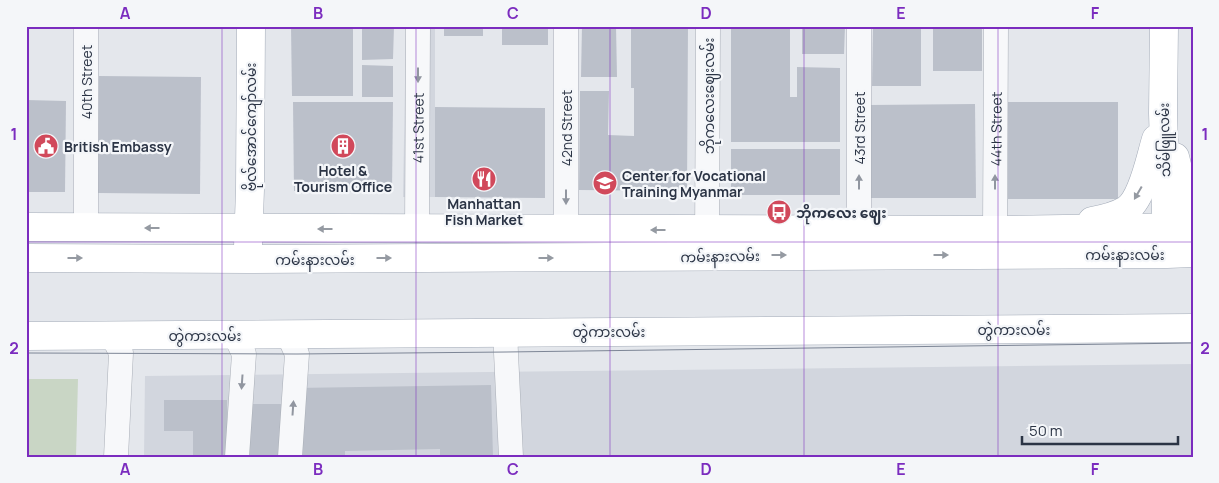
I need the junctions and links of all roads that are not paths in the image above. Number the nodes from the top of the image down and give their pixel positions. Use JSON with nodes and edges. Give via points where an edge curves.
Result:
{"nodes":[{"id":1,"x":86,"y":26,"type":"edge"},
{"id":2,"x":251,"y":26,"type":"edge"},
{"id":3,"x":418,"y":26,"type":"edge"},
{"id":4,"x":566,"y":26,"type":"edge"},
{"id":5,"x":708,"y":26,"type":"edge"},
{"id":6,"x":859,"y":26,"type":"edge"},
{"id":7,"x":996,"y":26,"type":"edge"},
{"id":8,"x":1164,"y":26,"type":"edge"},
{"id":9,"x":1163,"y":113,"type":"junction"},
{"id":10,"x":250,"y":189,"type":"junction"},
{"id":11,"x":1193,"y":210,"type":"edge"},
{"id":12,"x":26,"y":227,"type":"edge"},
{"id":13,"x":1166,"y":227,"type":"junction"},
{"id":14,"x":1193,"y":227,"type":"edge"},
{"id":15,"x":86,"y":228,"type":"junction"},
{"id":16,"x":201,"y":228,"type":"junction"},
{"id":17,"x":248,"y":228,"type":"junction"},
{"id":18,"x":294,"y":229,"type":"junction"},
{"id":19,"x":417,"y":230,"type":"junction"},
{"id":20,"x":566,"y":230,"type":"junction"},
{"id":21,"x":859,"y":230,"type":"junction"},
{"id":22,"x":995,"y":230,"type":"junction"},
{"id":23,"x":1028,"y":230,"type":"junction"},
{"id":24,"x":707,"y":243,"type":"junction"},
{"id":25,"x":1180,"y":254,"type":"edge"},
{"id":26,"x":26,"y":258,"type":"edge"},
{"id":27,"x":248,"y":259,"type":"junction"},
{"id":28,"x":1193,"y":328,"type":"edge"},
{"id":29,"x":505,"y":332,"type":"junction"},
{"id":30,"x":288,"y":334,"type":"junction"},
{"id":31,"x":112,"y":335,"type":"junction"},
{"id":32,"x":235,"y":335,"type":"junction"},
{"id":33,"x":26,"y":336,"type":"edge"},
{"id":34,"x":116,"y":457,"type":"edge"},
{"id":35,"x":237,"y":457,"type":"edge"},
{"id":36,"x":290,"y":457,"type":"edge"},
{"id":37,"x":511,"y":457,"type":"edge"}],
"edges":[{"from":1,"to":15,"type":"street","name":"40th Street"},
{"from":2,"to":10,"type":"main road","name":"ဗိုလ်အောင်ကျော်လမ်း"},
{"from":3,"to":19,"type":"street","name":"41st Street","one_way":true},
{"from":4,"to":20,"type":"street","name":"42nd Street","one_way":true},
{"from":5,"to":24,"type":"street","name":"ဘိုကလေးဈေးလမ်း"},
{"from":21,"to":6,"type":"street","name":"43rd Street","one_way":true},
{"from":22,"to":7,"type":"street","name":"44th Street","one_way":true},
{"from":8,"to":9,"type":"main road","name":"သိမ်ဖြူလမ်း"},
{"from":9,"to":11,"type":"main road","via":[[1184,193]]},
{"from":9,"to":13,"type":"main road","name":"သိမ်ဖြူလမ်း"},
{"from":9,"to":23,"type":"main road","one_way":true,"via":[[1140,191],[1127,210],[1103,219]]},
{"from":10,"to":16,"type":"main road","via":[[236,215]]},
{"from":10,"to":17,"type":"main road","name":"ဗိုလ်အောင်ကျော်လမ်း"},
{"from":10,"to":18,"type":"main road","via":[[263,214]]},
{"from":12,"to":15,"type":"main road","name":"ကမ်းနားလမ်း"},
{"from":13,"to":14,"type":"main road","name":"ကမ်းနားလမ်း"},
{"from":13,"to":23,"type":"main road","name":"ကမ်းနားလမ်း"},
{"from":13,"to":25,"type":"main road","name":"သိမ်ဖြူလမ်း"},
{"from":16,"to":15,"type":"main road","name":"ကမ်းနားလမ်း","one_way":true},
{"from":16,"to":17,"type":"main road","name":"ကမ်းနားလမ်း"},
{"from":17,"to":18,"type":"main road","name":"ကမ်းနားလမ်း"},
{"from":17,"to":27,"type":"main road"},
{"from":19,"to":18,"type":"main road","name":"ကမ်းနားလမ်း","one_way":true},
{"from":19,"to":20,"type":"main road","name":"ကမ်းနားလမ်း"},
{"from":24,"to":20,"type":"main road","name":"ကမ်းနားလမ်း","one_way":true},
{"from":21,"to":22,"type":"main road","name":"ကမ်းနားလမ်း"},
{"from":21,"to":24,"type":"main road","name":"ကမ်းနားလမ်း"},
{"from":22,"to":23,"type":"main road","name":"ကမ်းနားလမ်း"},
{"from":24,"to":25,"type":"main road","name":"ကမ်းနားလမ်း","one_way":true},
{"from":27,"to":24,"type":"main road","name":"ကမ်းနားလမ်း","one_way":true},
{"from":26,"to":27,"type":"main road","name":"ကမ်းနားလမ်း","one_way":true},
{"from":28,"to":29,"type":"main road","name":"တွဲကားလမ်း"},
{"from":29,"to":30,"type":"main road","name":"တွဲကားလမ်း"},
{"from":29,"to":37,"type":"street"},
{"from":30,"to":32,"type":"main road","name":"တွဲကားလမ်း"},
{"from":36,"to":30,"type":"street","one_way":true,"via":[[296,354]]},
{"from":31,"to":32,"type":"main road","name":"တွဲကားလမ်း"},
{"from":31,"to":33,"type":"main road","name":"တွဲကားလမ်း"},
{"from":31,"to":34,"type":"street","via":[[121,353]]},
{"from":32,"to":35,"type":"street","one_way":true,"via":[[244,354]]}]}
